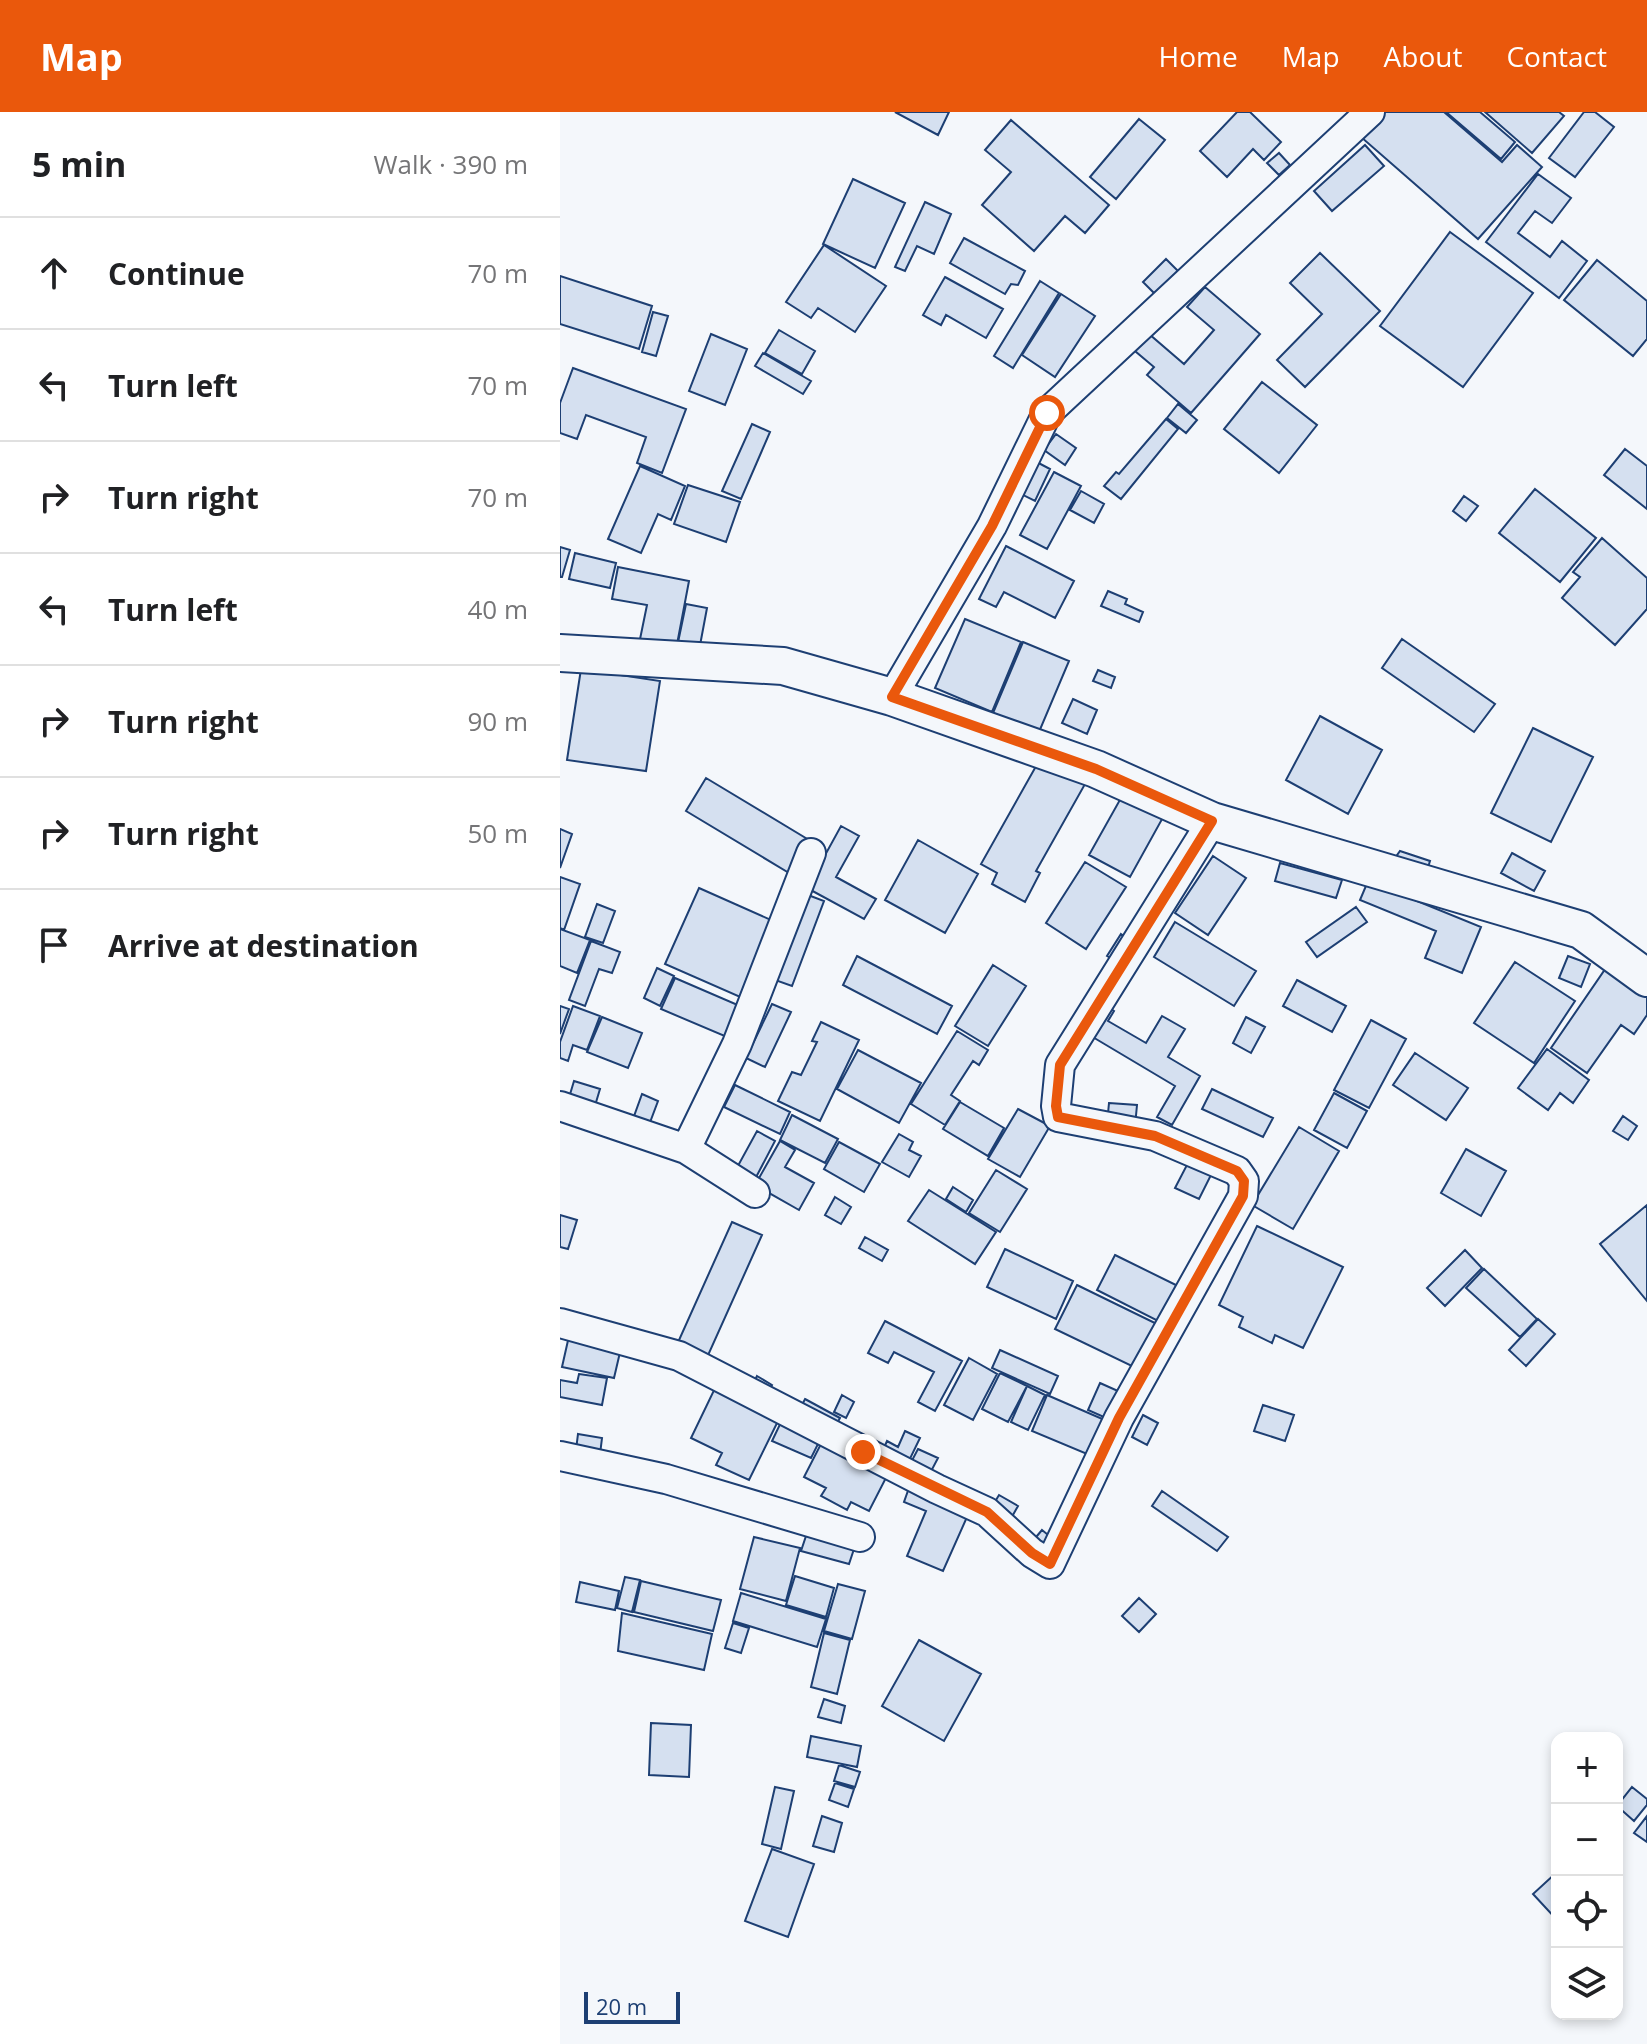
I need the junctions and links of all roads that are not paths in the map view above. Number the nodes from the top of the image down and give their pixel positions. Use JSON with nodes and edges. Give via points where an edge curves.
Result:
{"nodes":[{"id":1,"x":1370,"y":112,"type":"edge"},
{"id":2,"x":560,"y":653,"type":"edge"},
{"id":3,"x":892,"y":697,"type":"junction"},
{"id":4,"x":1212,"y":821,"type":"junction"},
{"id":5,"x":811,"y":853,"type":"dead end"},
{"id":6,"x":1647,"y":978,"type":"edge"},
{"id":7,"x":560,"y":1106,"type":"edge"},
{"id":8,"x":686,"y":1149,"type":"junction"},
{"id":9,"x":755,"y":1193,"type":"dead end"},
{"id":10,"x":560,"y":1323,"type":"edge"},
{"id":11,"x":560,"y":1456,"type":"edge"},
{"id":12,"x":860,"y":1537,"type":"dead end"}],
"edges":[{"from":1,"to":3,"type":"street","via":[[1047,413],[992,526]]},
{"from":2,"to":3,"type":"street","via":[[783,666]]},
{"from":3,"to":4,"type":"street","via":[[1096,769]]},
{"from":4,"to":6,"type":"street","via":[[1581,930]]},
{"from":4,"to":10,"type":"street","via":[[1060,1065],[1056,1106],[1058,1117],[1155,1136],[1237,1171],[1244,1181],[1243,1196],[1119,1418],[1050,1564],[987,1512],[679,1356]]},
{"from":5,"to":8,"type":"street","via":[[737,1044]]},
{"from":7,"to":8,"type":"street"},
{"from":8,"to":9,"type":"street"},
{"from":11,"to":12,"type":"street","via":[[666,1479]]}]}
